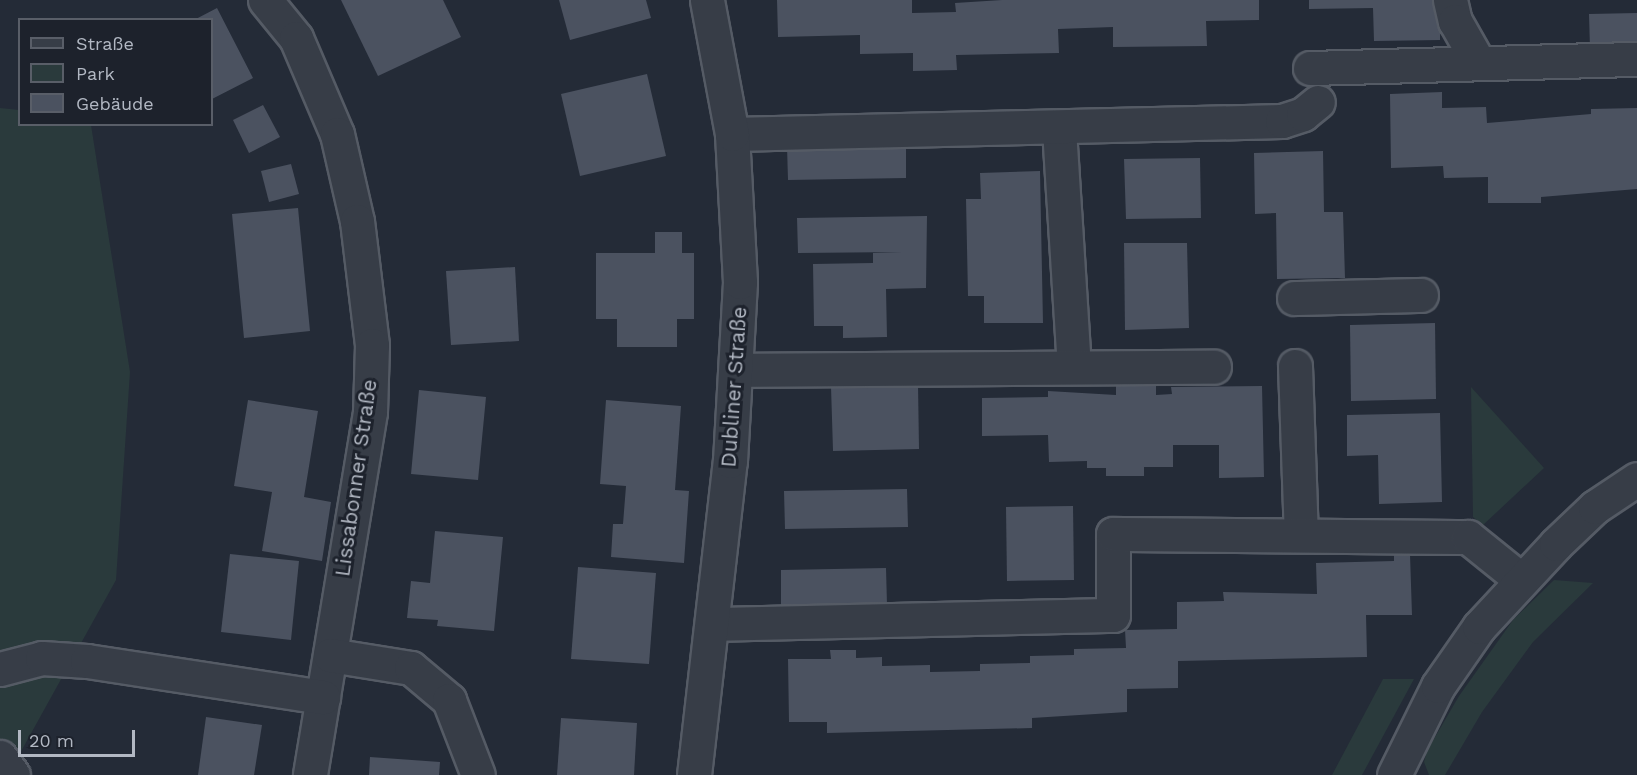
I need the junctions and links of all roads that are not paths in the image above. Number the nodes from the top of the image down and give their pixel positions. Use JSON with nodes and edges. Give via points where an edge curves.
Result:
{"nodes":[{"id":1,"x":265,"y":0,"type":"edge"},
{"id":2,"x":707,"y":0,"type":"edge"},
{"id":3,"x":1450,"y":0,"type":"edge"},
{"id":4,"x":1637,"y":59,"type":"edge"},
{"id":5,"x":1477,"y":60,"type":"junction"},
{"id":6,"x":1310,"y":68,"type":"dead end"},
{"id":7,"x":1318,"y":102,"type":"dead end"},
{"id":8,"x":1059,"y":129,"type":"junction"},
{"id":9,"x":732,"y":134,"type":"junction"},
{"id":10,"x":1421,"y":295,"type":"dead end"},
{"id":11,"x":1294,"y":298,"type":"dead end"},
{"id":12,"x":1074,"y":366,"type":"junction"},
{"id":13,"x":1295,"y":366,"type":"dead end"},
{"id":14,"x":1214,"y":367,"type":"dead end"},
{"id":15,"x":736,"y":370,"type":"junction"},
{"id":16,"x":1637,"y":479,"type":"edge"},
{"id":17,"x":1301,"y":535,"type":"junction"},
{"id":18,"x":1520,"y":579,"type":"junction"},
{"id":19,"x":714,"y":624,"type":"junction"},
{"id":20,"x":330,"y":655,"type":"junction"},
{"id":21,"x":0,"y":669,"type":"edge"},
{"id":22,"x":323,"y":697,"type":"junction"},
{"id":23,"x":0,"y":757,"type":"edge"},
{"id":24,"x":13,"y":775,"type":"edge"},
{"id":25,"x":310,"y":775,"type":"edge"},
{"id":26,"x":478,"y":775,"type":"edge"},
{"id":27,"x":694,"y":775,"type":"edge"},
{"id":28,"x":1394,"y":775,"type":"edge"}],
"edges":[{"from":1,"to":20,"type":"street","name":"Lissabonner Straße","via":[[296,38],[337,134],[357,221],[372,345],[370,412]]},
{"from":2,"to":9,"type":"street","name":"Dubliner Straße"},
{"from":3,"to":5,"type":"street","via":[[1455,21]]},
{"from":4,"to":5,"type":"street"},
{"from":5,"to":6,"type":"street"},
{"from":7,"to":8,"type":"street","via":[[1303,114],[1282,121]]},
{"from":8,"to":9,"type":"street"},
{"from":8,"to":12,"type":"street"},
{"from":9,"to":15,"type":"street","name":"Dubliner Straße","via":[[740,282]]},
{"from":10,"to":11,"type":"street"},
{"from":12,"to":14,"type":"street"},
{"from":12,"to":15,"type":"street"},
{"from":13,"to":17,"type":"street"},
{"from":15,"to":19,"type":"street","name":"Dubliner Straße"},
{"from":16,"to":18,"type":"street","via":[[1595,507]]},
{"from":17,"to":18,"type":"street","via":[[1468,537]]},
{"from":17,"to":19,"type":"street","via":[[1113,534],[1113,615]]},
{"from":18,"to":28,"type":"street","via":[[1438,686]]},
{"from":19,"to":27,"type":"street","name":"Dubliner Straße"},
{"from":20,"to":22,"type":"street","name":"Lissabonner Straße"},
{"from":20,"to":26,"type":"street","via":[[411,668],[448,700]]},
{"from":21,"to":22,"type":"street","via":[[42,658],[87,661]]},
{"from":22,"to":25,"type":"street","name":"Lissabonner Straße"},
{"from":23,"to":24,"type":"street"}]}
